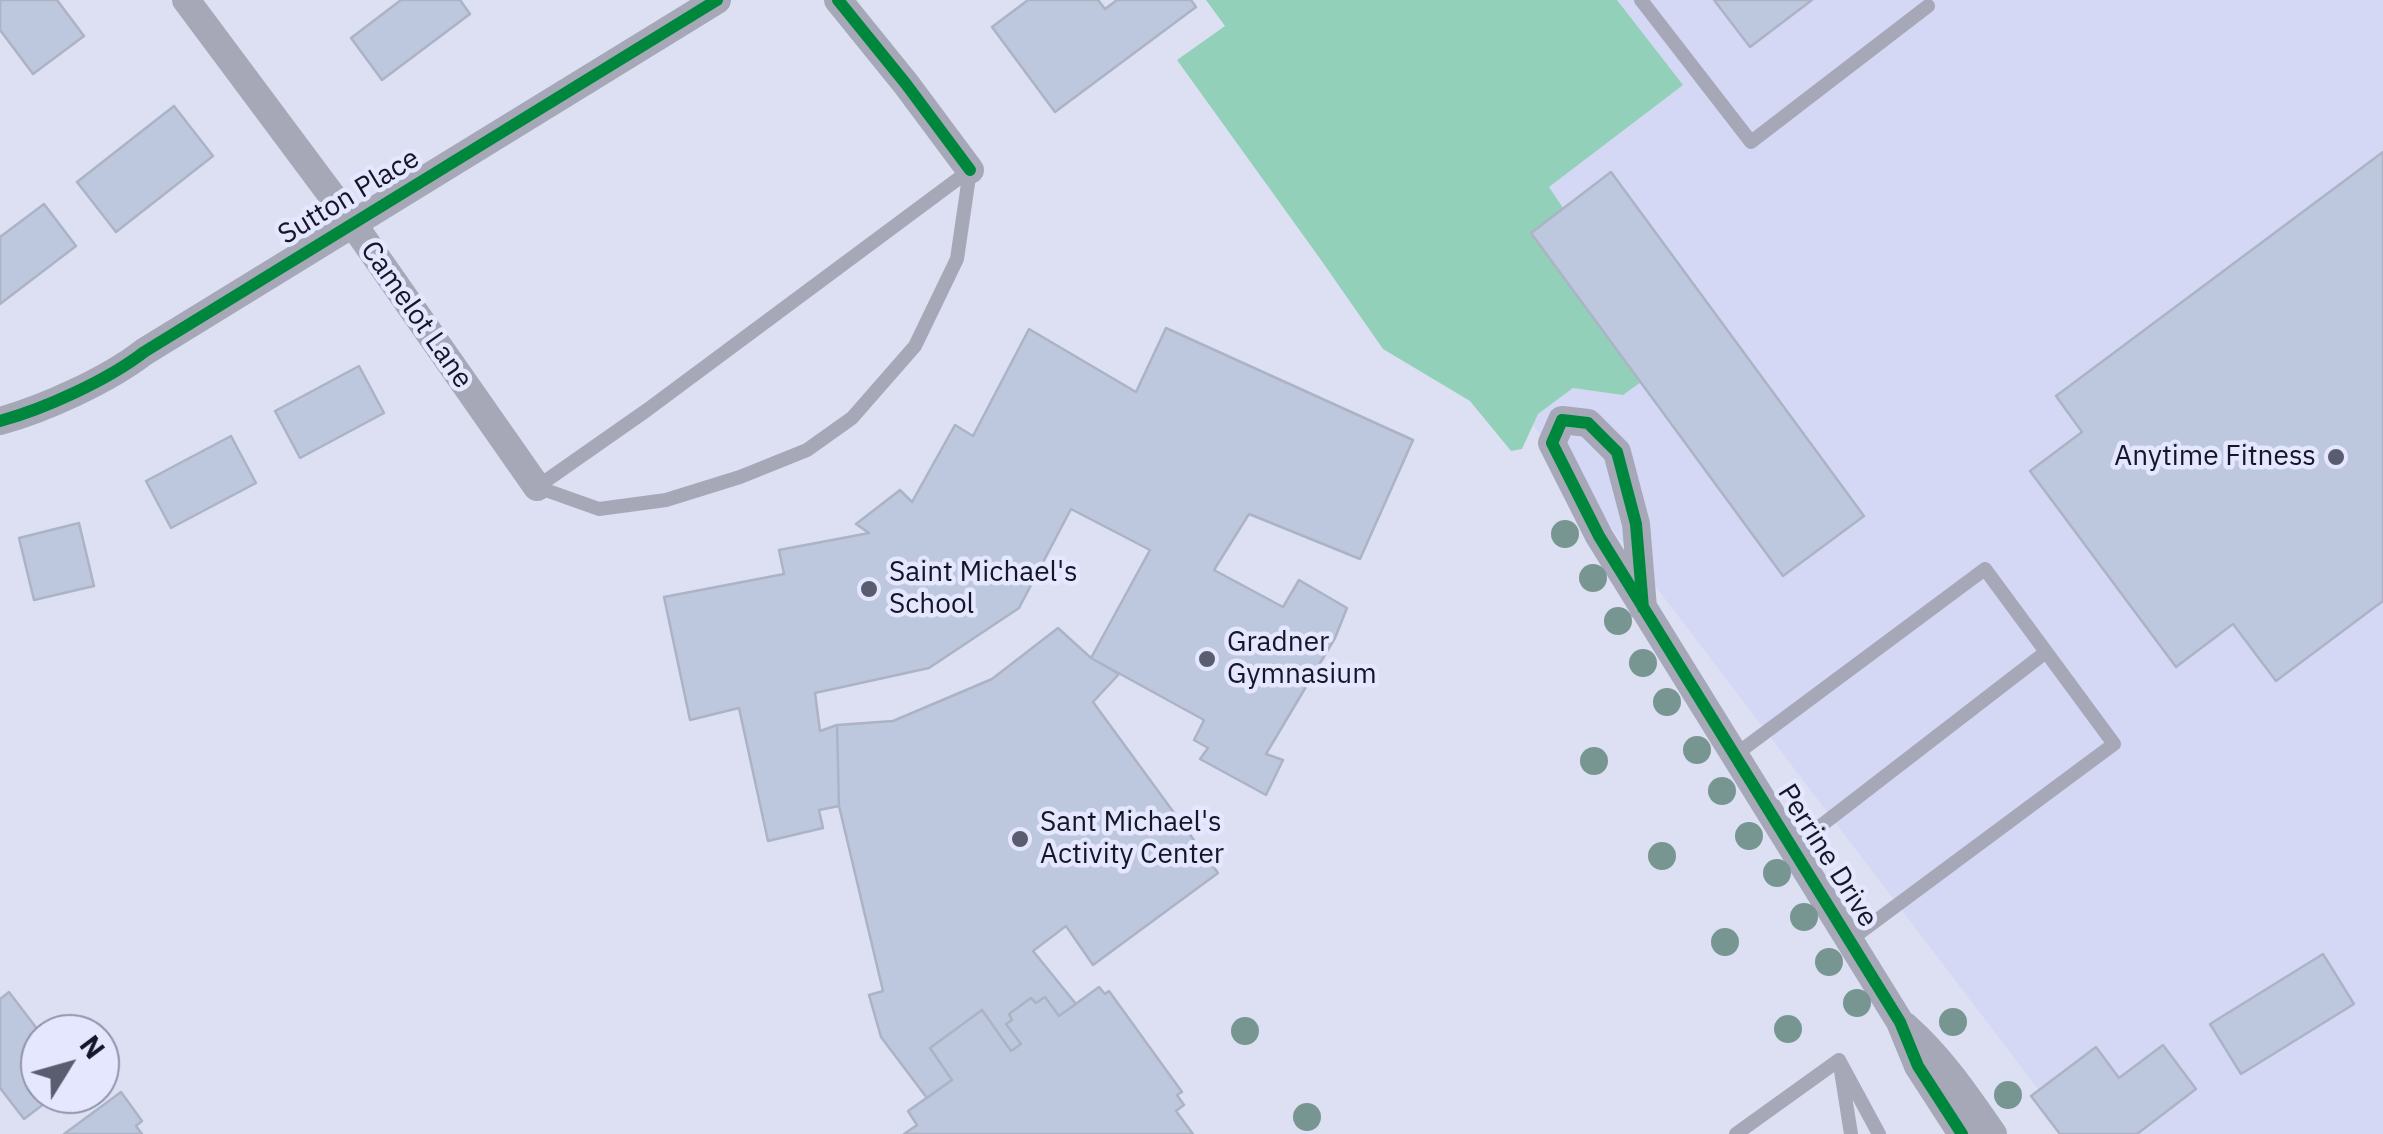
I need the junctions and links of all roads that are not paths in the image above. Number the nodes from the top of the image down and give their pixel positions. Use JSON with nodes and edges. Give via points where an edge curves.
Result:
{"nodes":[{"id":1,"x":186,"y":0,"type":"edge"},
{"id":2,"x":717,"y":0,"type":"edge"},
{"id":3,"x":838,"y":0,"type":"edge"},
{"id":4,"x":1641,"y":0,"type":"edge"},
{"id":5,"x":1928,"y":6,"type":"dead end"},
{"id":6,"x":970,"y":170,"type":"junction"},
{"id":7,"x":352,"y":224,"type":"junction"},
{"id":8,"x":0,"y":421,"type":"edge"},
{"id":9,"x":537,"y":487,"type":"junction"},
{"id":10,"x":1643,"y":608,"type":"junction"},
{"id":11,"x":2046,"y":652,"type":"junction"},
{"id":12,"x":1735,"y":755,"type":"junction"},
{"id":13,"x":1792,"y":848,"type":"junction"},
{"id":14,"x":1850,"y":940,"type":"junction"},
{"id":15,"x":1900,"y":1022,"type":"junction"},
{"id":16,"x":1839,"y":1060,"type":"junction"},
{"id":17,"x":1736,"y":1134,"type":"edge"},
{"id":18,"x":1851,"y":1134,"type":"edge"},
{"id":19,"x":1879,"y":1134,"type":"edge"},
{"id":20,"x":1962,"y":1134,"type":"edge"},
{"id":21,"x":1992,"y":1134,"type":"edge"}],
"edges":[{"from":1,"to":7,"type":"street","name":"Camelot Lane"},
{"from":2,"to":7,"type":"street","name":"Sutton Place"},
{"from":3,"to":6,"type":"street"},
{"from":4,"to":5,"type":"lane","via":[[1751,142]]},
{"from":6,"to":9,"type":"lane"},
{"from":6,"to":9,"type":"lane","via":[[958,259],[914,346],[852,418],[808,450],[666,500],[599,508]]},
{"from":7,"to":8,"type":"street","name":"Sutton Place","via":[[131,362]]},
{"from":7,"to":9,"type":"street","name":"Camelot Lane"},
{"from":10,"to":10,"type":"street","name":"Perrine Drive","via":[[1636,524],[1617,452],[1588,423],[1562,420],[1552,443]]},
{"from":10,"to":12,"type":"street","name":"Perrine Drive"},
{"from":11,"to":12,"type":"lane","via":[[1984,568]]},
{"from":11,"to":13,"type":"lane"},
{"from":11,"to":14,"type":"lane","via":[[2114,744]]},
{"from":12,"to":13,"type":"street","name":"Perrine Drive"},
{"from":13,"to":14,"type":"street","name":"Perrine Drive"},
{"from":14,"to":15,"type":"street","name":"Perrine Drive"},
{"from":15,"to":20,"type":"street","name":"Perrine Drive","via":[[1918,1066]]},
{"from":15,"to":21,"type":"street","name":"Perrine Drive","via":[[1931,1049]]},
{"from":16,"to":17,"type":"lane"},
{"from":16,"to":18,"type":"lane"},
{"from":16,"to":19,"type":"lane"}]}
